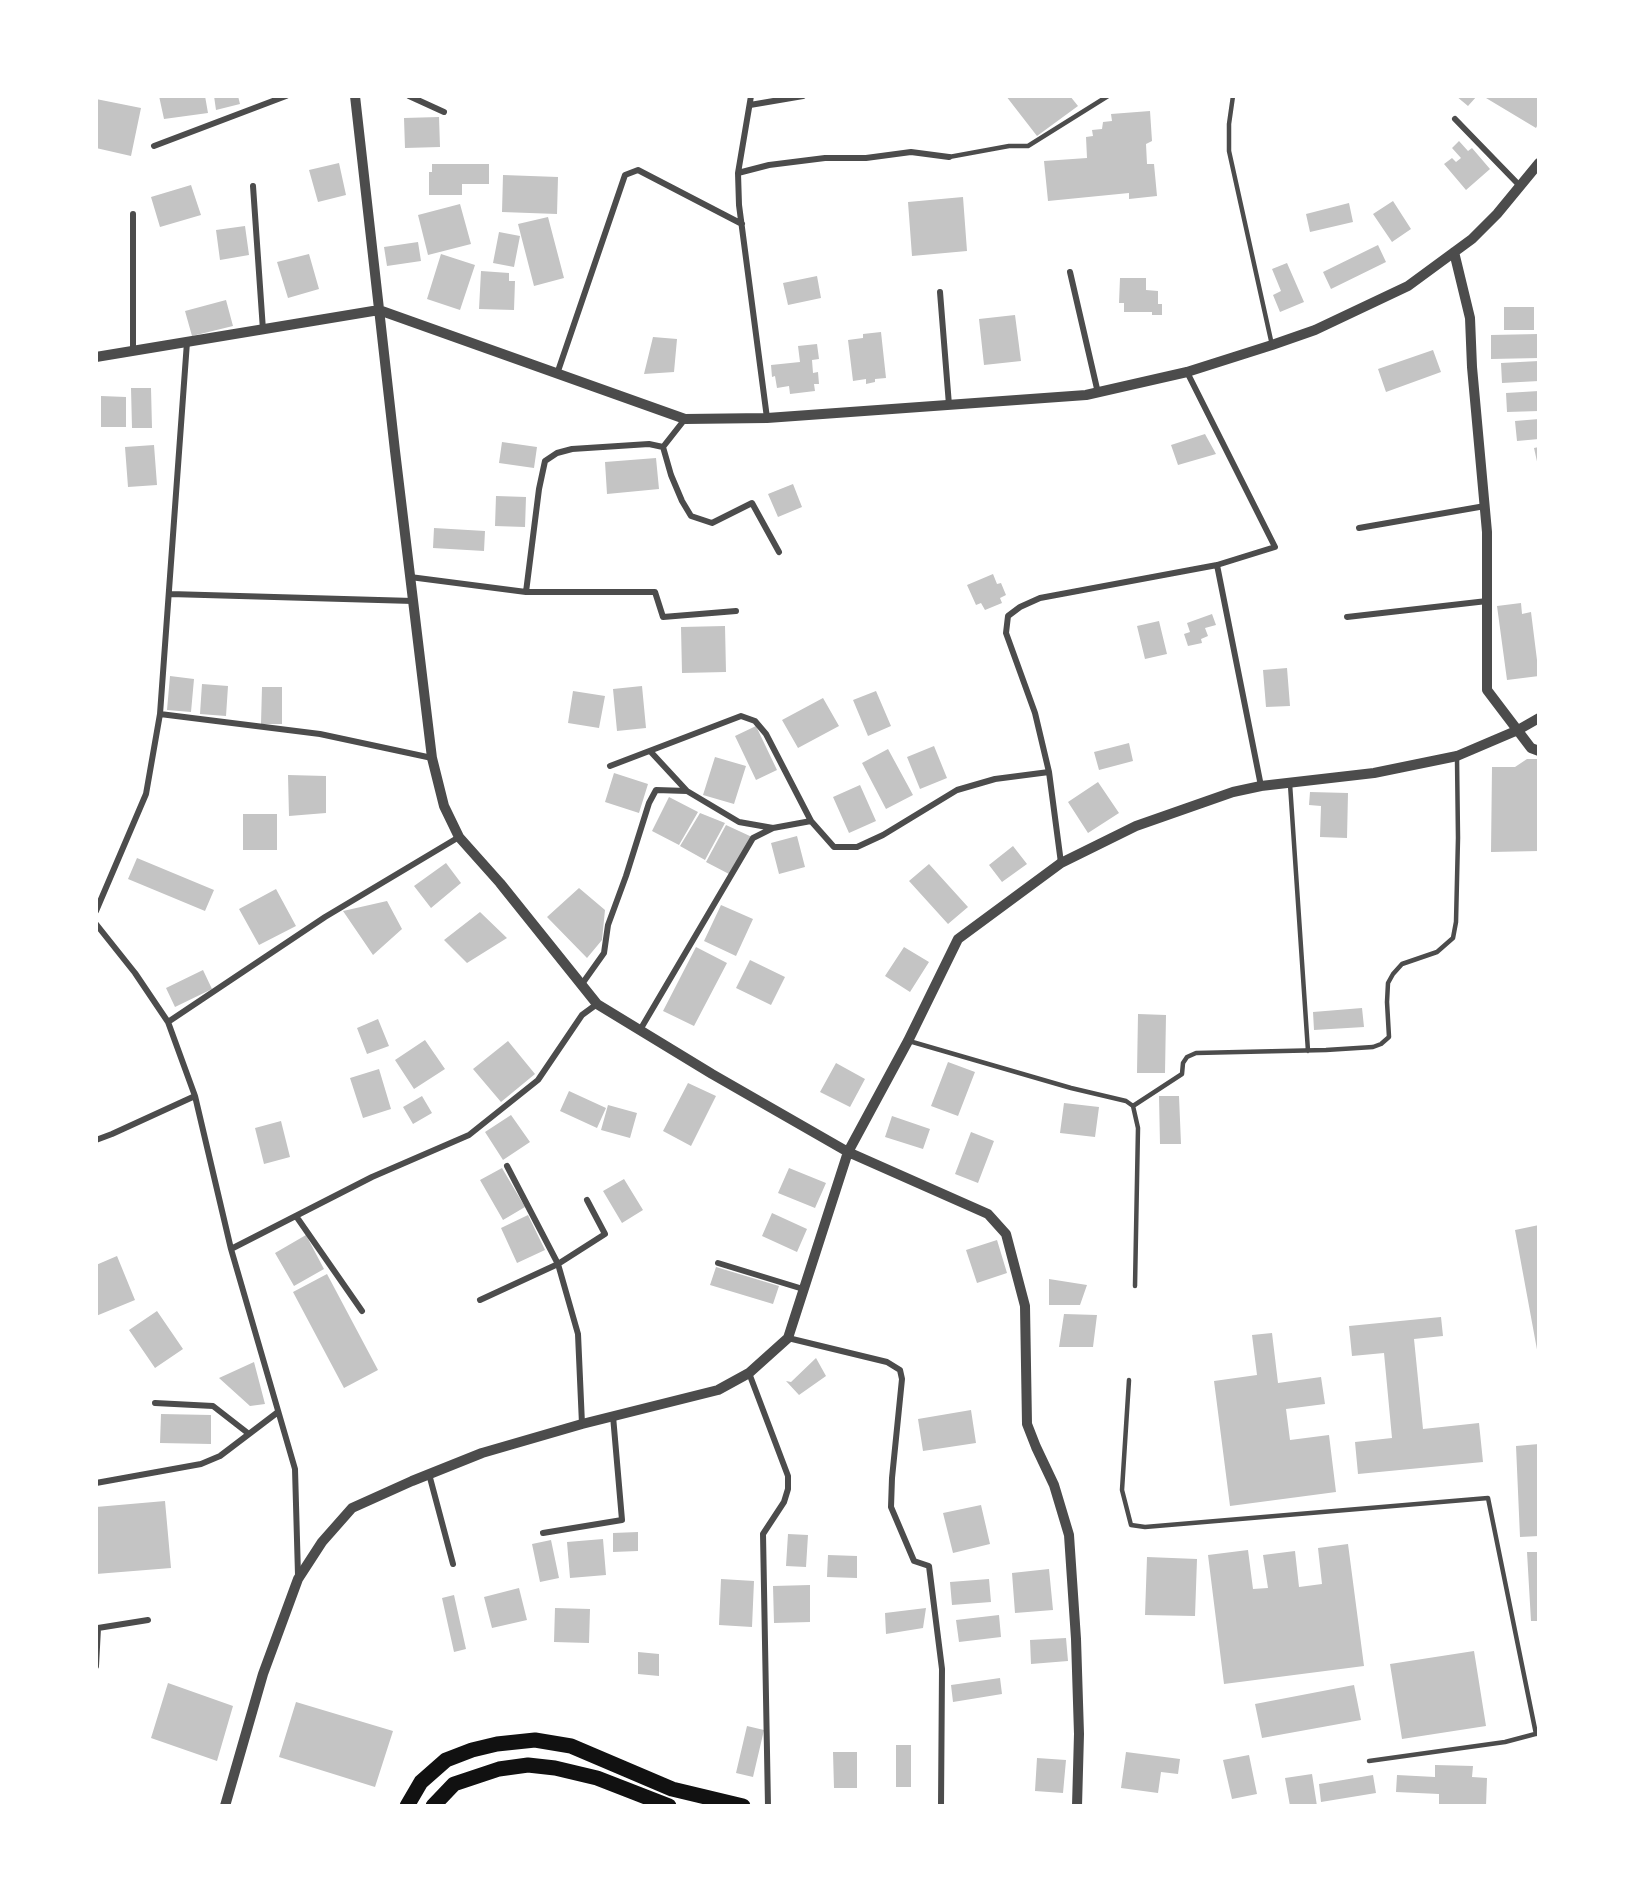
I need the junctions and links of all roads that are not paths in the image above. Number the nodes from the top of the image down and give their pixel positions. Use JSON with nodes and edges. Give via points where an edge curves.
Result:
{"nodes":[{"id":1,"x":286,"y":96,"type":"edge"},
{"id":2,"x":355,"y":96,"type":"edge"},
{"id":3,"x":410,"y":96,"type":"edge"},
{"id":4,"x":751,"y":96,"type":"edge"},
{"id":5,"x":804,"y":96,"type":"edge"},
{"id":6,"x":1108,"y":96,"type":"edge"},
{"id":7,"x":1233,"y":96,"type":"edge"},
{"id":8,"x":750,"y":105,"type":"junction"},
{"id":9,"x":444,"y":112,"type":"dead end"},
{"id":10,"x":1455,"y":119,"type":"dead end"},
{"id":11,"x":154,"y":146,"type":"dead end"},
{"id":12,"x":949,"y":157,"type":"joint"},
{"id":13,"x":1539,"y":163,"type":"edge"},
{"id":14,"x":738,"y":173,"type":"junction"},
{"id":15,"x":253,"y":186,"type":"dead end"},
{"id":16,"x":1520,"y":186,"type":"junction"},
{"id":17,"x":133,"y":214,"type":"dead end"},
{"id":18,"x":742,"y":224,"type":"junction"},
{"id":19,"x":1454,"y":252,"type":"junction"},
{"id":20,"x":1070,"y":272,"type":"dead end"},
{"id":21,"x":940,"y":292,"type":"dead end"},
{"id":22,"x":379,"y":310,"type":"junction"},
{"id":23,"x":263,"y":330,"type":"junction"},
{"id":24,"x":187,"y":342,"type":"junction"},
{"id":25,"x":1272,"y":345,"type":"junction"},
{"id":26,"x":133,"y":351,"type":"junction"},
{"id":27,"x":96,"y":357,"type":"edge"},
{"id":28,"x":1188,"y":372,"type":"junction"},
{"id":29,"x":557,"y":374,"type":"junction"},
{"id":30,"x":1098,"y":393,"type":"junction"},
{"id":31,"x":949,"y":406,"type":"junction"},
{"id":32,"x":767,"y":418,"type":"junction"},
{"id":33,"x":685,"y":419,"type":"junction"},
{"id":34,"x":663,"y":447,"type":"junction"},
{"id":35,"x":1485,"y":506,"type":"junction"},
{"id":36,"x":1359,"y":528,"type":"dead end"},
{"id":37,"x":779,"y":552,"type":"dead end"},
{"id":38,"x":1217,"y":565,"type":"junction"},
{"id":39,"x":410,"y":577,"type":"junction"},
{"id":40,"x":526,"y":592,"type":"junction"},
{"id":41,"x":170,"y":594,"type":"junction"},
{"id":42,"x":413,"y":601,"type":"junction"},
{"id":43,"x":1487,"y":601,"type":"junction"},
{"id":44,"x":736,"y":610,"type":"dead end"},
{"id":45,"x":1347,"y":617,"type":"dead end"},
{"id":46,"x":160,"y":714,"type":"junction"},
{"id":47,"x":1539,"y":718,"type":"edge"},
{"id":48,"x":1518,"y":730,"type":"junction"},
{"id":49,"x":650,"y":751,"type":"junction"},
{"id":50,"x":1539,"y":751,"type":"edge"},
{"id":51,"x":1457,"y":756,"type":"junction"},
{"id":52,"x":432,"y":758,"type":"junction"},
{"id":53,"x":610,"y":766,"type":"dead end"},
{"id":54,"x":1049,"y":772,"type":"junction"},
{"id":55,"x":1290,"y":784,"type":"junction"},
{"id":56,"x":1261,"y":786,"type":"junction"},
{"id":57,"x":687,"y":791,"type":"junction"},
{"id":58,"x":811,"y":821,"type":"junction"},
{"id":59,"x":773,"y":828,"type":"junction"},
{"id":60,"x":459,"y":837,"type":"junction"},
{"id":61,"x":1061,"y":863,"type":"junction"},
{"id":62,"x":96,"y":911,"type":"edge"},
{"id":63,"x":96,"y":924,"type":"edge"},
{"id":64,"x":582,"y":984,"type":"junction"},
{"id":65,"x":597,"y":1004,"type":"junction"},
{"id":66,"x":168,"y":1022,"type":"junction"},
{"id":67,"x":640,"y":1030,"type":"junction"},
{"id":68,"x":908,"y":1041,"type":"junction"},
{"id":69,"x":1308,"y":1051,"type":"junction"},
{"id":70,"x":195,"y":1096,"type":"junction"},
{"id":71,"x":1133,"y":1107,"type":"junction"},
{"id":72,"x":96,"y":1140,"type":"edge"},
{"id":73,"x":848,"y":1152,"type":"junction"},
{"id":74,"x":507,"y":1166,"type":"dead end"},
{"id":75,"x":587,"y":1200,"type":"dead end"},
{"id":76,"x":296,"y":1216,"type":"junction"},
{"id":77,"x":231,"y":1249,"type":"junction"},
{"id":78,"x":718,"y":1263,"type":"dead end"},
{"id":79,"x":558,"y":1264,"type":"junction"},
{"id":80,"x":1135,"y":1286,"type":"dead end"},
{"id":81,"x":802,"y":1289,"type":"junction"},
{"id":82,"x":480,"y":1300,"type":"dead end"},
{"id":83,"x":362,"y":1311,"type":"dead end"},
{"id":84,"x":788,"y":1338,"type":"junction"},
{"id":85,"x":749,"y":1373,"type":"junction"},
{"id":86,"x":1129,"y":1380,"type":"dead end"},
{"id":87,"x":155,"y":1403,"type":"dead end"},
{"id":88,"x":278,"y":1412,"type":"junction"},
{"id":89,"x":613,"y":1416,"type":"junction"},
{"id":90,"x":582,"y":1424,"type":"junction"},
{"id":91,"x":249,"y":1434,"type":"junction"},
{"id":92,"x":429,"y":1474,"type":"junction"},
{"id":93,"x":96,"y":1483,"type":"edge"},
{"id":94,"x":543,"y":1533,"type":"dead end"},
{"id":95,"x":453,"y":1564,"type":"dead end"},
{"id":96,"x":298,"y":1579,"type":"junction"},
{"id":97,"x":148,"y":1620,"type":"dead end"},
{"id":98,"x":96,"y":1666,"type":"edge"},
{"id":99,"x":1537,"y":1734,"type":"edge"},
{"id":100,"x":1369,"y":1761,"type":"dead end"},
{"id":101,"x":672,"y":1789,"type":"junction"},
{"id":102,"x":225,"y":1806,"type":"edge"},
{"id":103,"x":407,"y":1806,"type":"edge"},
{"id":104,"x":433,"y":1806,"type":"edge"},
{"id":105,"x":669,"y":1806,"type":"edge"},
{"id":106,"x":743,"y":1806,"type":"edge"},
{"id":107,"x":768,"y":1806,"type":"edge"},
{"id":108,"x":941,"y":1806,"type":"edge"},
{"id":109,"x":1077,"y":1806,"type":"edge"}],
"edges":[{"from":1,"to":11,"type":"street"},
{"from":2,"to":22,"type":"street"},
{"from":3,"to":9,"type":"street"},
{"from":4,"to":8,"type":"street"},
{"from":5,"to":8,"type":"street"},
{"from":6,"to":12,"type":"lane","via":[[1028,146]]},
{"from":7,"to":25,"type":"lane","via":[[1229,151]]},
{"from":8,"to":14,"type":"street"},
{"from":10,"to":16,"type":"street"},
{"from":12,"to":14,"type":"street","via":[[911,152],[825,158]]},
{"from":13,"to":16,"type":"street"},
{"from":14,"to":18,"type":"street"},
{"from":15,"to":23,"type":"street"},
{"from":16,"to":19,"type":"street","via":[[1497,214]]},
{"from":17,"to":26,"type":"street"},
{"from":18,"to":29,"type":"street","via":[[638,170],[625,175]]},
{"from":18,"to":32,"type":"street"},
{"from":19,"to":25,"type":"street","via":[[1408,286],[1315,330]]},
{"from":19,"to":35,"type":"street","via":[[1470,318]]},
{"from":20,"to":30,"type":"street"},
{"from":21,"to":31,"type":"street"},
{"from":22,"to":23,"type":"street"},
{"from":22,"to":29,"type":"street"},
{"from":22,"to":39,"type":"street"},
{"from":23,"to":24,"type":"street"},
{"from":24,"to":26,"type":"street"},
{"from":24,"to":41,"type":"street"},
{"from":25,"to":28,"type":"street"},
{"from":26,"to":27,"type":"street"},
{"from":28,"to":30,"type":"street"},
{"from":28,"to":38,"type":"street","via":[[1275,547]]},
{"from":29,"to":33,"type":"street"},
{"from":30,"to":31,"type":"street"},
{"from":31,"to":32,"type":"street"},
{"from":32,"to":33,"type":"street"},
{"from":33,"to":34,"type":"street"},
{"from":34,"to":37,"type":"street","via":[[678,493],[692,516],[712,523],[752,502]]},
{"from":34,"to":40,"type":"street","via":[[649,444],[572,449],[545,461]]},
{"from":35,"to":36,"type":"street"},
{"from":35,"to":43,"type":"street"},
{"from":38,"to":54,"type":"street","via":[[1040,598],[1008,616],[1006,633],[1035,713]]},
{"from":38,"to":56,"type":"street"},
{"from":39,"to":40,"type":"street"},
{"from":39,"to":42,"type":"street"},
{"from":40,"to":44,"type":"street","via":[[656,592],[663,617]]},
{"from":41,"to":42,"type":"street"},
{"from":41,"to":46,"type":"street"},
{"from":42,"to":52,"type":"street"},
{"from":43,"to":45,"type":"street"},
{"from":43,"to":48,"type":"street","via":[[1487,690]]},
{"from":46,"to":52,"type":"street","via":[[320,734]]},
{"from":46,"to":62,"type":"street","via":[[146,794]]},
{"from":47,"to":48,"type":"street"},
{"from":48,"to":50,"type":"street","via":[[1531,748]]},
{"from":48,"to":51,"type":"street"},
{"from":49,"to":53,"type":"street"},
{"from":49,"to":57,"type":"street"},
{"from":49,"to":58,"type":"street","via":[[741,716],[756,721]]},
{"from":51,"to":55,"type":"street","via":[[1374,773]]},
{"from":51,"to":69,"type":"lane","via":[[1453,938],[1437,952],[1402,964],[1393,974],[1388,983],[1389,1037],[1381,1044]]},
{"from":52,"to":60,"type":"street","via":[[444,806]]},
{"from":54,"to":58,"type":"street","via":[[995,778],[957,790],[883,835],[857,846],[834,846]]},
{"from":54,"to":61,"type":"street"},
{"from":55,"to":56,"type":"street"},
{"from":55,"to":69,"type":"lane"},
{"from":56,"to":61,"type":"street","via":[[1136,826]]},
{"from":57,"to":59,"type":"street","via":[[740,822]]},
{"from":57,"to":64,"type":"street","via":[[656,790],[608,925],[604,953]]},
{"from":58,"to":59,"type":"street"},
{"from":59,"to":67,"type":"street","via":[[753,838],[743,853]]},
{"from":60,"to":64,"type":"street"},
{"from":60,"to":66,"type":"street","via":[[325,917]]},
{"from":61,"to":68,"type":"street","via":[[958,939]]},
{"from":63,"to":66,"type":"street"},
{"from":64,"to":65,"type":"street"},
{"from":65,"to":67,"type":"street"},
{"from":65,"to":76,"type":"street","via":[[582,1015],[538,1080],[469,1135],[372,1177]]},
{"from":66,"to":70,"type":"street"},
{"from":67,"to":73,"type":"street"},
{"from":68,"to":71,"type":"lane","via":[[1126,1101]]},
{"from":68,"to":73,"type":"street"},
{"from":69,"to":71,"type":"lane","via":[[1196,1053],[1183,1063],[1182,1074]]},
{"from":70,"to":72,"type":"street"},
{"from":70,"to":77,"type":"street"},
{"from":71,"to":80,"type":"lane","via":[[1138,1128]]},
{"from":73,"to":81,"type":"street"},
{"from":73,"to":109,"type":"street","via":[[988,1214],[1006,1234],[1025,1306],[1027,1424],[1054,1485],[1069,1536],[1079,1734]]},
{"from":74,"to":79,"type":"street"},
{"from":75,"to":79,"type":"street","via":[[605,1234]]},
{"from":76,"to":77,"type":"street"},
{"from":76,"to":83,"type":"street"},
{"from":77,"to":88,"type":"street"},
{"from":78,"to":81,"type":"street"},
{"from":79,"to":82,"type":"street"},
{"from":79,"to":90,"type":"street","via":[[578,1334]]},
{"from":81,"to":84,"type":"street"},
{"from":84,"to":85,"type":"street"},
{"from":84,"to":108,"type":"street","via":[[887,1362],[900,1370],[891,1507],[914,1561],[929,1566],[942,1669]]},
{"from":85,"to":89,"type":"street","via":[[718,1390]]},
{"from":85,"to":107,"type":"street","via":[[789,1476],[784,1502],[763,1534]]},
{"from":86,"to":99,"type":"lane","via":[[1122,1490],[1131,1525],[1145,1527],[1488,1498]]},
{"from":87,"to":91,"type":"street","via":[[213,1407]]},
{"from":88,"to":91,"type":"street"},
{"from":88,"to":96,"type":"street","via":[[295,1468]]},
{"from":89,"to":90,"type":"street"},
{"from":89,"to":94,"type":"street","via":[[621,1520]]},
{"from":90,"to":92,"type":"street"},
{"from":91,"to":93,"type":"street","via":[[220,1456],[201,1464]]},
{"from":92,"to":95,"type":"street"},
{"from":92,"to":96,"type":"street","via":[[352,1508],[321,1542]]},
{"from":96,"to":102,"type":"street","via":[[263,1674]]},
{"from":97,"to":98,"type":"street","via":[[98,1628]]},
{"from":99,"to":100,"type":"lane"},
{"from":101,"to":103,"type":"main road","via":[[571,1746],[535,1740],[472,1749],[446,1760],[421,1782]]},
{"from":101,"to":105,"type":"lane"},
{"from":101,"to":106,"type":"main road"},
{"from":104,"to":105,"type":"main road","via":[[454,1784],[499,1769],[528,1765],[597,1778]]}]}
